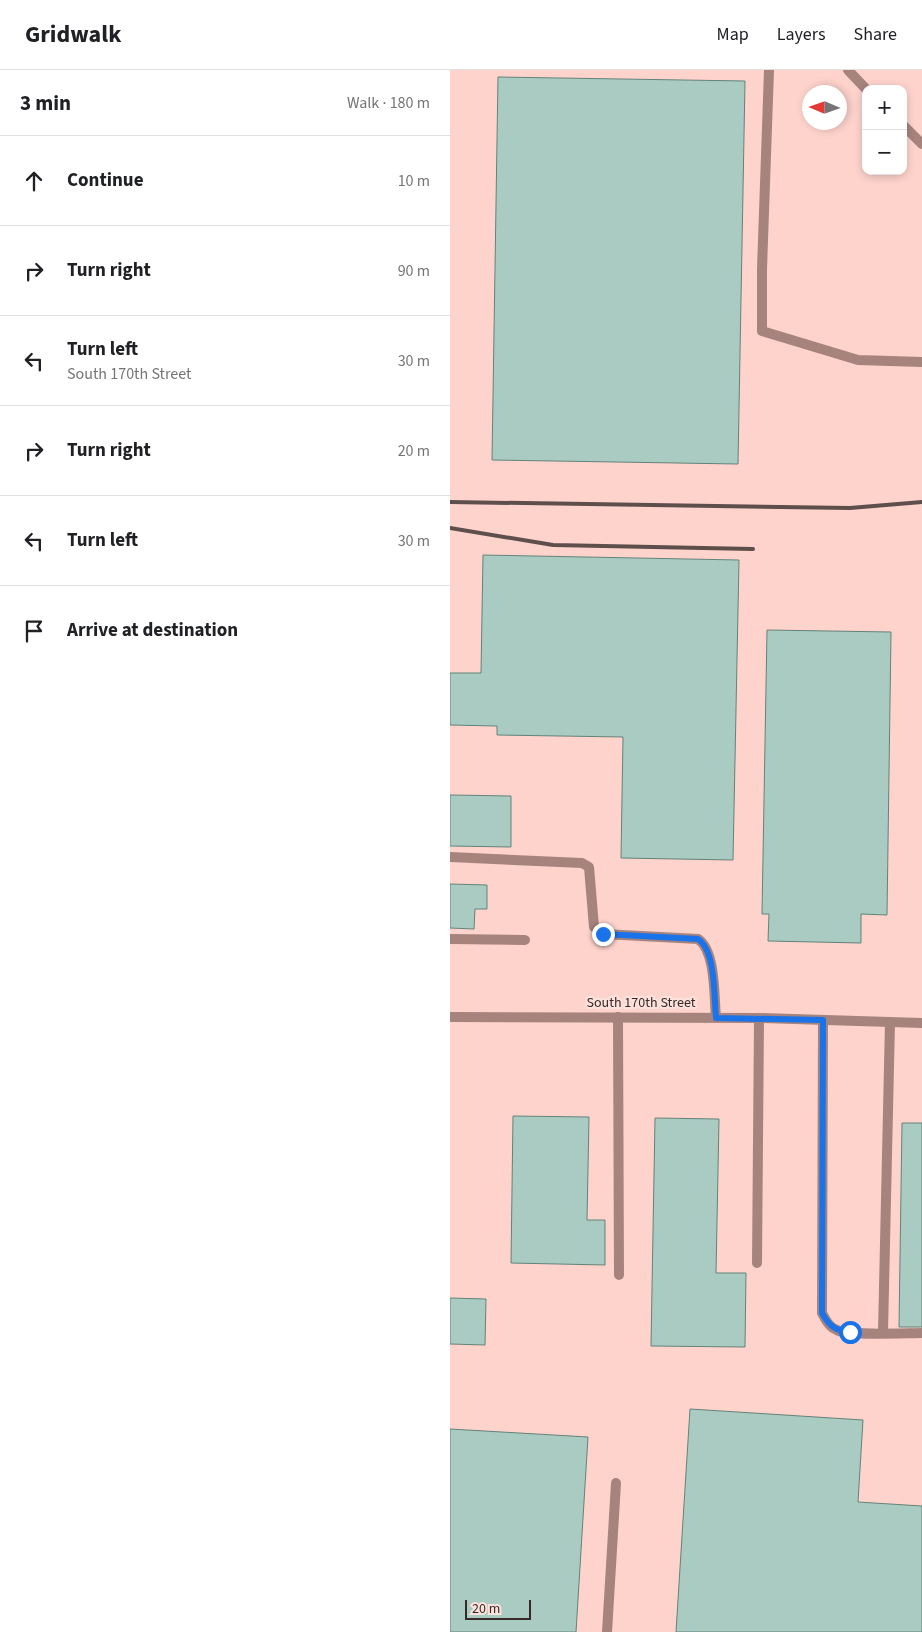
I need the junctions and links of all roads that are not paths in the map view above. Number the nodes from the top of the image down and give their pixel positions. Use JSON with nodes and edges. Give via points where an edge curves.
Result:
{"nodes":[{"id":1,"x":769,"y":70,"type":"edge"},
{"id":2,"x":848,"y":70,"type":"edge"},
{"id":3,"x":862,"y":85,"type":"edge"},
{"id":4,"x":907,"y":129,"type":"edge"},
{"id":5,"x":922,"y":144,"type":"edge"},
{"id":6,"x":922,"y":362,"type":"edge"},
{"id":7,"x":450,"y":858,"type":"edge"},
{"id":8,"x":450,"y":939,"type":"edge"},
{"id":9,"x":525,"y":940,"type":"dead end"},
{"id":10,"x":618,"y":1017,"type":"junction"},
{"id":11,"x":450,"y":1018,"type":"edge"},
{"id":12,"x":716,"y":1018,"type":"junction"},
{"id":13,"x":760,"y":1018,"type":"junction"},
{"id":14,"x":823,"y":1020,"type":"junction"},
{"id":15,"x":890,"y":1022,"type":"junction"},
{"id":16,"x":922,"y":1023,"type":"edge"},
{"id":17,"x":757,"y":1263,"type":"dead end"},
{"id":18,"x":619,"y":1275,"type":"dead end"},
{"id":19,"x":883,"y":1332,"type":"junction"},
{"id":20,"x":922,"y":1333,"type":"edge"},
{"id":21,"x":616,"y":1483,"type":"dead end"},
{"id":22,"x":607,"y":1632,"type":"edge"}],
"edges":[{"from":1,"to":6,"type":"street","via":[[762,331],[858,360]]},
{"from":2,"to":3,"type":"street"},
{"from":4,"to":5,"type":"street"},
{"from":7,"to":12,"type":"street","via":[[582,863],[588,867],[597,931],[603,934],[698,939],[702,942],[708,951],[713,976]]},
{"from":8,"to":9,"type":"street"},
{"from":10,"to":11,"type":"street","name":"South 170th Street"},
{"from":10,"to":12,"type":"street","name":"South 170th Street"},
{"from":10,"to":18,"type":"street"},
{"from":12,"to":13,"type":"street","name":"South 170th Street"},
{"from":13,"to":14,"type":"street","name":"South 170th Street"},
{"from":13,"to":17,"type":"street"},
{"from":14,"to":15,"type":"street","name":"South 170th Street"},
{"from":14,"to":19,"type":"street","via":[[822,1313],[828,1324],[838,1331]]},
{"from":15,"to":16,"type":"street","name":"South 170th Street"},
{"from":15,"to":19,"type":"street"},
{"from":19,"to":20,"type":"street"},
{"from":21,"to":22,"type":"street"}]}
